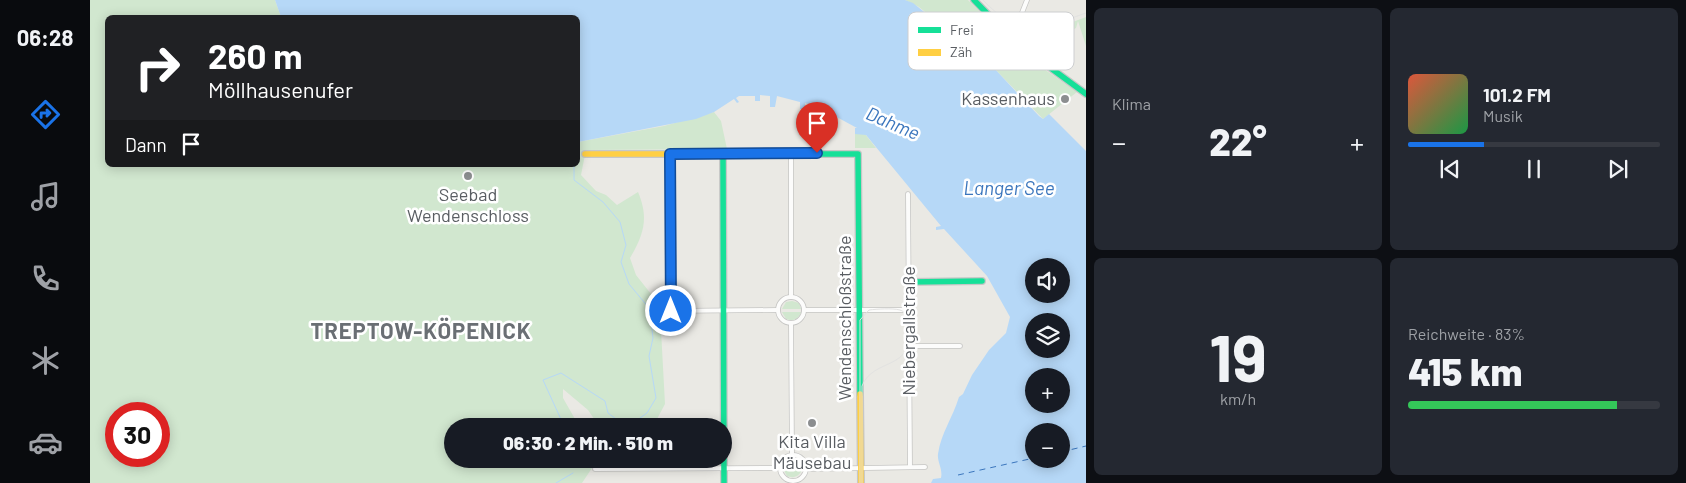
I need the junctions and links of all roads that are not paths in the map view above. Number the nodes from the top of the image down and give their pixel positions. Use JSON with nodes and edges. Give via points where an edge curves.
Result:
{"nodes":[{"id":1,"x":974,"y":0,"type":"edge"},
{"id":2,"x":1027,"y":0,"type":"edge"},
{"id":3,"x":986,"y":12,"type":"edge"},
{"id":4,"x":1022,"y":12,"type":"edge"},
{"id":5,"x":1052,"y":70,"type":"edge"},
{"id":6,"x":1086,"y":94,"type":"edge"},
{"id":7,"x":723,"y":153,"type":"junction"},
{"id":8,"x":791,"y":153,"type":"junction"},
{"id":9,"x":585,"y":154,"type":"dead end"},
{"id":10,"x":670,"y":154,"type":"junction"},
{"id":11,"x":908,"y":194,"type":"dead end"},
{"id":12,"x":982,"y":281,"type":"dead end"},
{"id":13,"x":909,"y":282,"type":"junction"},
{"id":14,"x":791,"y":298,"type":"junction"},
{"id":15,"x":778,"y":310,"type":"junction"},
{"id":16,"x":804,"y":310,"type":"junction"},
{"id":17,"x":860,"y":310,"type":"junction"},
{"id":18,"x":909,"y":310,"type":"junction"},
{"id":19,"x":671,"y":311,"type":"junction"},
{"id":20,"x":724,"y":311,"type":"junction"},
{"id":21,"x":664,"y":312,"type":"dead end"},
{"id":22,"x":791,"y":324,"type":"junction"},
{"id":23,"x":909,"y":346,"type":"junction"},
{"id":24,"x":960,"y":346,"type":"dead end"},
{"id":25,"x":724,"y":418,"type":"edge"},
{"id":26,"x":792,"y":455,"type":"junction"},
{"id":27,"x":925,"y":467,"type":"dead end"},
{"id":28,"x":724,"y":468,"type":"joint"},
{"id":29,"x":732,"y":468,"type":"edge"},
{"id":30,"x":780,"y":468,"type":"junction"},
{"id":31,"x":860,"y":468,"type":"junction"},
{"id":32,"x":910,"y":468,"type":"junction"},
{"id":33,"x":595,"y":469,"type":"dead end"},
{"id":34,"x":806,"y":469,"type":"junction"},
{"id":35,"x":793,"y":482,"type":"edge"},
{"id":36,"x":724,"y":483,"type":"edge"},
{"id":37,"x":861,"y":483,"type":"edge"}],
"edges":[{"from":1,"to":3,"type":"street"},
{"from":2,"to":4,"type":"street"},
{"from":5,"to":6,"type":"street"},
{"from":7,"to":8,"type":"street"},
{"from":7,"to":10,"type":"street"},
{"from":7,"to":20,"type":"street"},
{"from":8,"to":14,"type":"street"},
{"from":8,"to":17,"type":"street","name":"Wendenschloßstraße","via":[[858,154]]},
{"from":9,"to":10,"type":"street"},
{"from":10,"to":19,"type":"street"},
{"from":11,"to":13,"type":"street","name":"Niebergallstraße"},
{"from":12,"to":13,"type":"street"},
{"from":13,"to":18,"type":"street","name":"Niebergallstraße"},
{"from":14,"to":15,"type":"street","via":[[784,300]]},
{"from":14,"to":16,"type":"street","via":[[799,300]]},
{"from":15,"to":20,"type":"street"},
{"from":15,"to":22,"type":"street","via":[[783,321]]},
{"from":16,"to":17,"type":"street"},
{"from":16,"to":22,"type":"street","via":[[799,321]]},
{"from":17,"to":18,"type":"street"},
{"from":17,"to":31,"type":"street","name":"Wendenschloßstraße"},
{"from":18,"to":23,"type":"street","name":"Niebergallstraße"},
{"from":19,"to":20,"type":"street"},
{"from":19,"to":21,"type":"street"},
{"from":20,"to":25,"type":"street"},
{"from":22,"to":26,"type":"street"},
{"from":23,"to":24,"type":"street"},
{"from":23,"to":32,"type":"street","name":"Niebergallstraße"},
{"from":26,"to":30,"type":"street","via":[[782,460]]},
{"from":26,"to":34,"type":"street","via":[[802,459]]},
{"from":27,"to":32,"type":"street"},
{"from":28,"to":33,"type":"street"},
{"from":28,"to":36,"type":"street"},
{"from":29,"to":30,"type":"street"},
{"from":30,"to":35,"type":"street","via":[[783,477]]},
{"from":31,"to":32,"type":"street"},
{"from":31,"to":34,"type":"street"},
{"from":31,"to":37,"type":"street","name":"Wendenschloßstraße"},
{"from":34,"to":35,"type":"street","via":[[800,479]]}]}
